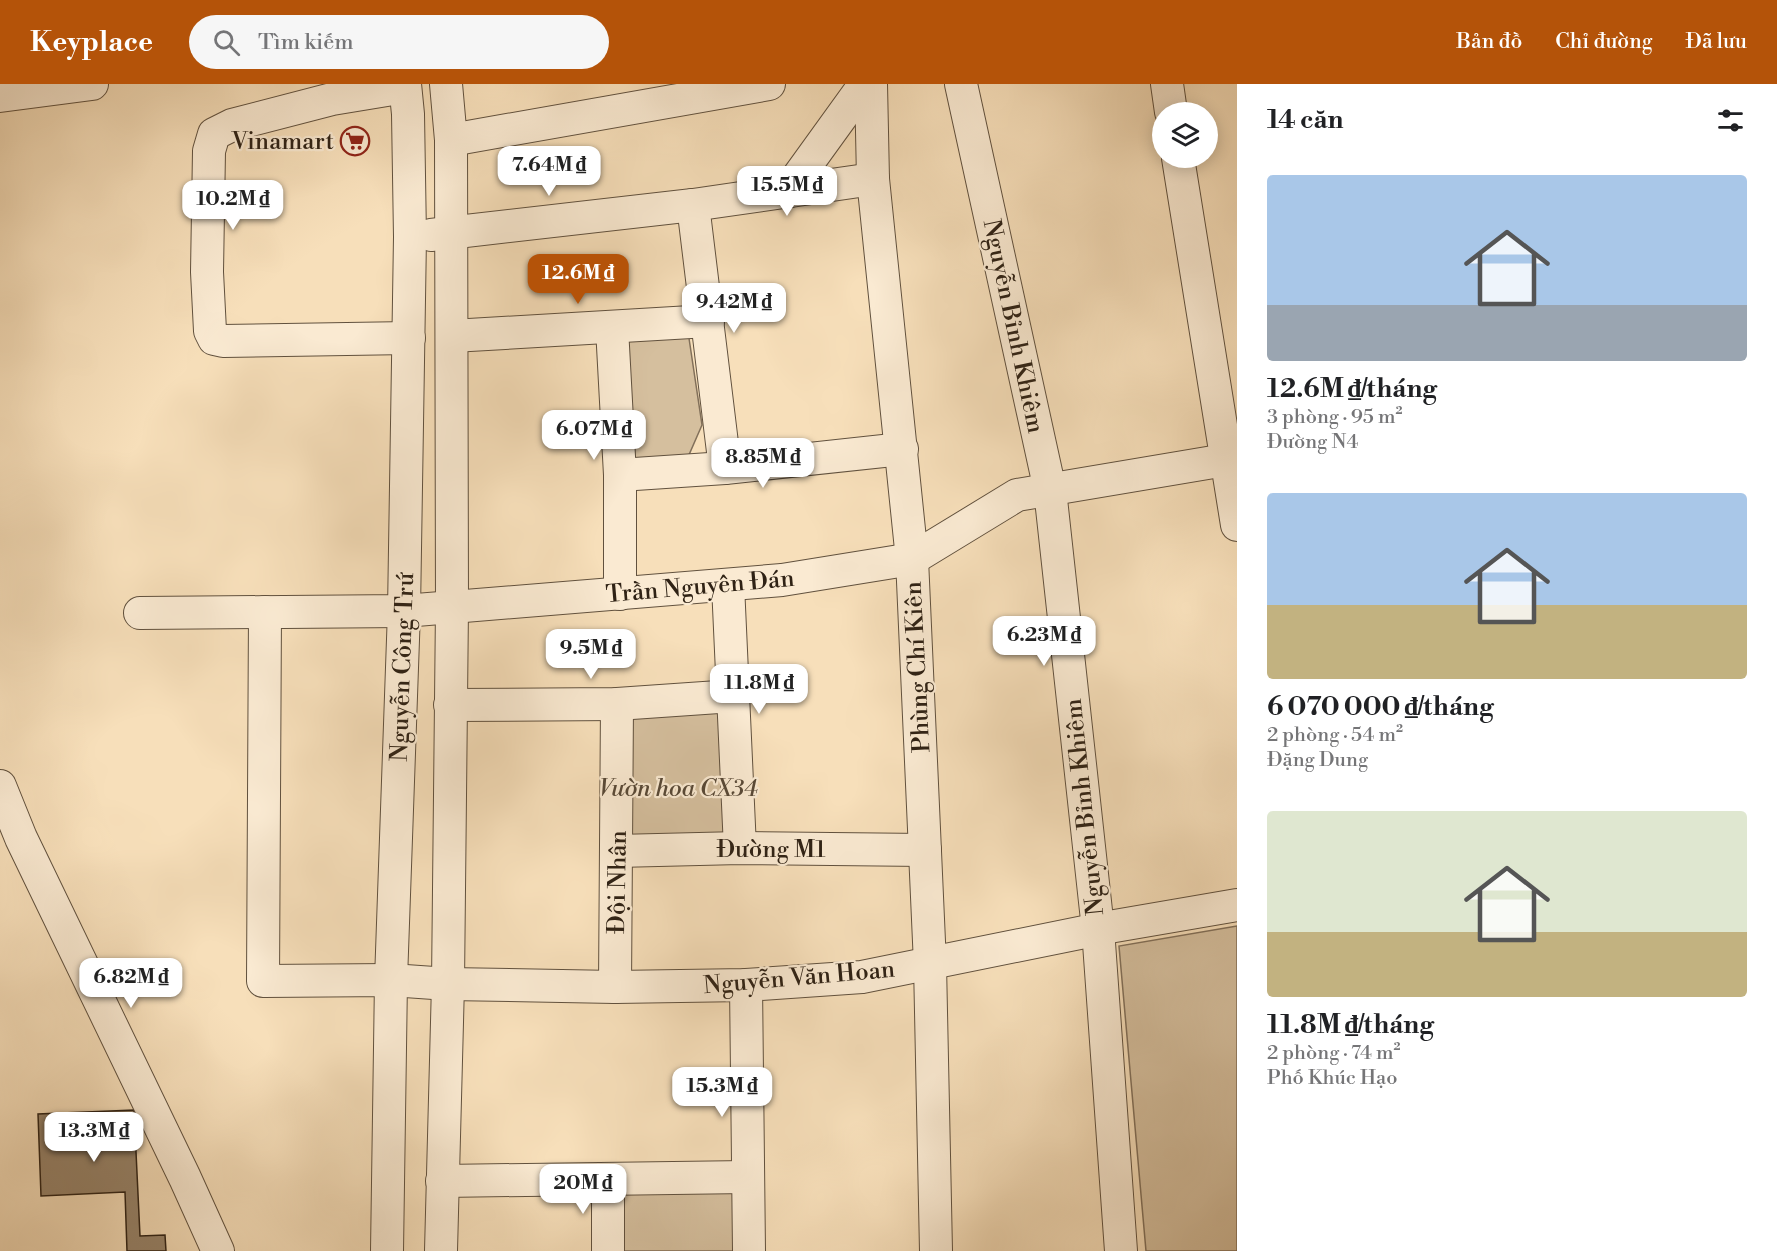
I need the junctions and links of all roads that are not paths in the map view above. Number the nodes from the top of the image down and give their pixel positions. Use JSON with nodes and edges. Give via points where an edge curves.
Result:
{"nodes":[{"id":1,"x":92,"y":84,"type":"edge"},
{"id":2,"x":446,"y":84,"type":"edge"},
{"id":3,"x":769,"y":84,"type":"edge"},
{"id":4,"x":865,"y":84,"type":"edge"},
{"id":5,"x":871,"y":84,"type":"edge"},
{"id":6,"x":961,"y":84,"type":"edge"},
{"id":7,"x":1167,"y":84,"type":"edge"},
{"id":8,"x":405,"y":86,"type":"edge"},
{"id":9,"x":0,"y":96,"type":"edge"},
{"id":10,"x":1170,"y":102,"type":"edge"},
{"id":11,"x":451,"y":140,"type":"junction"},
{"id":12,"x":1180,"y":168,"type":"edge"},
{"id":13,"x":873,"y":179,"type":"junction"},
{"id":14,"x":787,"y":192,"type":"junction"},
{"id":15,"x":693,"y":206,"type":"junction"},
{"id":16,"x":451,"y":232,"type":"junction"},
{"id":17,"x":410,"y":237,"type":"junction"},
{"id":18,"x":708,"y":321,"type":"junction"},
{"id":19,"x":612,"y":328,"type":"junction"},
{"id":20,"x":452,"y":336,"type":"junction"},
{"id":21,"x":409,"y":338,"type":"junction"},
{"id":22,"x":902,"y":449,"type":"junction"},
{"id":23,"x":1232,"y":459,"type":"edge"},
{"id":24,"x":726,"y":468,"type":"junction"},
{"id":25,"x":620,"y":475,"type":"junction"},
{"id":26,"x":1050,"y":490,"type":"junction"},
{"id":27,"x":1237,"y":525,"type":"edge"},
{"id":28,"x":912,"y":559,"type":"junction"},
{"id":29,"x":728,"y":585,"type":"junction"},
{"id":30,"x":620,"y":594,"type":"junction"},
{"id":31,"x":452,"y":607,"type":"junction"},
{"id":32,"x":404,"y":611,"type":"junction"},
{"id":33,"x":265,"y":612,"type":"junction"},
{"id":34,"x":141,"y":613,"type":"dead end"},
{"id":35,"x":733,"y":696,"type":"junction"},
{"id":36,"x":617,"y":704,"type":"junction"},
{"id":37,"x":450,"y":705,"type":"junction"},
{"id":38,"x":4,"y":805,"type":"edge"},
{"id":39,"x":740,"y":848,"type":"junction"},
{"id":40,"x":925,"y":850,"type":"junction"},
{"id":41,"x":617,"y":851,"type":"junction"},
{"id":42,"x":1237,"y":904,"type":"edge"},
{"id":43,"x":1098,"y":929,"type":"junction"},
{"id":44,"x":930,"y":964,"type":"junction"},
{"id":45,"x":391,"y":980,"type":"junction"},
{"id":46,"x":448,"y":984,"type":"junction"},
{"id":47,"x":746,"y":985,"type":"junction"},
{"id":48,"x":615,"y":987,"type":"junction"},
{"id":49,"x":747,"y":1177,"type":"junction"},
{"id":50,"x":608,"y":1179,"type":"junction"},
{"id":51,"x":442,"y":1181,"type":"junction"},
{"id":52,"x":218,"y":1251,"type":"edge"},
{"id":53,"x":387,"y":1251,"type":"edge"},
{"id":54,"x":441,"y":1251,"type":"edge"},
{"id":55,"x":608,"y":1251,"type":"edge"},
{"id":56,"x":749,"y":1251,"type":"edge"},
{"id":57,"x":936,"y":1251,"type":"edge"},
{"id":58,"x":1122,"y":1251,"type":"edge"}],
"edges":[{"from":1,"to":9,"type":"street"},
{"from":2,"to":11,"type":"street","name":"Nguyễn Công Trứ"},
{"from":3,"to":11,"type":"street"},
{"from":4,"to":14,"type":"street"},
{"from":5,"to":13,"type":"street","name":"Phùng Chí Kiên"},
{"from":6,"to":26,"type":"street","name":"Nguyễn Bỉnh Khiêm"},
{"from":7,"to":10,"type":"street"},
{"from":8,"to":17,"type":"street","name":"Nguyễn Công Trứ"},
{"from":8,"to":21,"type":"street","via":[[232,124],[214,134],[209,151],[207,272],[210,331],[214,339]]},
{"from":11,"to":16,"type":"street","name":"Nguyễn Công Trứ"},
{"from":12,"to":23,"type":"street"},
{"from":13,"to":14,"type":"street"},
{"from":13,"to":22,"type":"street","name":"Phùng Chí Kiên"},
{"from":14,"to":15,"type":"street"},
{"from":15,"to":16,"type":"street"},
{"from":15,"to":18,"type":"street"},
{"from":16,"to":17,"type":"street"},
{"from":16,"to":20,"type":"street","name":"Nguyễn Công Trứ"},
{"from":17,"to":21,"type":"street","name":"Nguyễn Công Trứ"},
{"from":18,"to":19,"type":"street"},
{"from":18,"to":24,"type":"street"},
{"from":19,"to":20,"type":"street"},
{"from":19,"to":25,"type":"street"},
{"from":20,"to":31,"type":"street","name":"Nguyễn Công Trứ"},
{"from":21,"to":32,"type":"street","name":"Nguyễn Công Trứ"},
{"from":22,"to":24,"type":"street"},
{"from":22,"to":28,"type":"street","name":"Phùng Chí Kiên"},
{"from":23,"to":26,"type":"street","name":"Trần Nguyên Đán"},
{"from":23,"to":27,"type":"street"},
{"from":24,"to":25,"type":"street"},
{"from":25,"to":30,"type":"street"},
{"from":26,"to":28,"type":"street","name":"Trần Nguyên Đán","via":[[1017,495]]},
{"from":26,"to":43,"type":"street","name":"Nguyễn Bỉnh Khiêm"},
{"from":28,"to":29,"type":"street","name":"Trần Nguyên Đán"},
{"from":28,"to":40,"type":"street","name":"Phùng Chí Kiên"},
{"from":29,"to":30,"type":"street","name":"Trần Nguyên Đán"},
{"from":29,"to":35,"type":"street"},
{"from":30,"to":31,"type":"street","name":"Trần Nguyên Đán"},
{"from":31,"to":32,"type":"street","name":"Trần Nguyên Đán"},
{"from":31,"to":37,"type":"street","name":"Nguyễn Công Trứ"},
{"from":32,"to":33,"type":"street","name":"Trần Nguyên Đán"},
{"from":32,"to":45,"type":"street","name":"Nguyễn Công Trứ"},
{"from":33,"to":34,"type":"street","name":"Trần Nguyên Đán"},
{"from":33,"to":45,"type":"street","name":"Nguyễn Văn Hoan","via":[[263,981]]},
{"from":35,"to":36,"type":"street"},
{"from":35,"to":39,"type":"street"},
{"from":36,"to":37,"type":"street"},
{"from":36,"to":41,"type":"street","name":"Đội Nhân"},
{"from":37,"to":46,"type":"street","name":"Nguyễn Công Trứ"},
{"from":38,"to":52,"type":"street"},
{"from":39,"to":40,"type":"street","name":"Đường M1"},
{"from":39,"to":41,"type":"street","name":"Đường M1"},
{"from":40,"to":44,"type":"street","name":"Phùng Chí Kiên"},
{"from":41,"to":48,"type":"street","name":"Đội Nhân"},
{"from":42,"to":43,"type":"street","name":"Nguyễn Văn Hoan"},
{"from":43,"to":44,"type":"street","name":"Nguyễn Văn Hoan"},
{"from":43,"to":58,"type":"street","name":"Nguyễn Bỉnh Khiêm"},
{"from":44,"to":47,"type":"street","name":"Nguyễn Văn Hoan","via":[[862,977]]},
{"from":44,"to":57,"type":"street","name":"Phùng Chí Kiên"},
{"from":45,"to":46,"type":"street","name":"Nguyễn Văn Hoan"},
{"from":45,"to":53,"type":"street","name":"Nguyễn Công Trứ"},
{"from":46,"to":48,"type":"street","name":"Nguyễn Văn Hoan"},
{"from":46,"to":51,"type":"street","name":"Nguyễn Công Trứ"},
{"from":47,"to":48,"type":"street","name":"Nguyễn Văn Hoan"},
{"from":47,"to":49,"type":"street"},
{"from":49,"to":50,"type":"street"},
{"from":49,"to":56,"type":"street"},
{"from":50,"to":51,"type":"street"},
{"from":50,"to":55,"type":"street"},
{"from":51,"to":54,"type":"street","name":"Nguyễn Công Trứ"}]}
